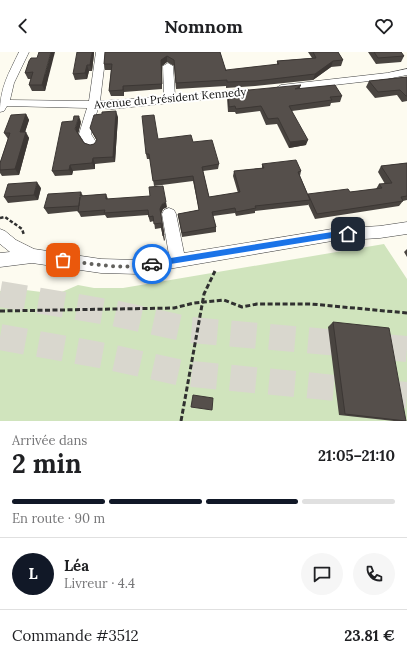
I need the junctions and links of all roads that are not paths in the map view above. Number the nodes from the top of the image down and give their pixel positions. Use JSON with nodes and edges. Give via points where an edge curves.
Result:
{"nodes":[{"id":1,"x":17,"y":52,"type":"edge"},
{"id":2,"x":24,"y":52,"type":"edge"},
{"id":3,"x":101,"y":52,"type":"edge"},
{"id":4,"x":168,"y":66,"type":"dead end"},
{"id":5,"x":407,"y":72,"type":"edge"},
{"id":6,"x":0,"y":82,"type":"edge"},
{"id":7,"x":267,"y":90,"type":"edge"},
{"id":8,"x":255,"y":91,"type":"edge"},
{"id":9,"x":170,"y":98,"type":"junction"},
{"id":10,"x":1,"y":104,"type":"edge"},
{"id":11,"x":94,"y":105,"type":"junction"},
{"id":12,"x":92,"y":145,"type":"edge"},
{"id":13,"x":169,"y":214,"type":"dead end"},
{"id":14,"x":407,"y":228,"type":"edge"},
{"id":15,"x":0,"y":235,"type":"edge"},
{"id":16,"x":32,"y":256,"type":"junction"},
{"id":17,"x":0,"y":260,"type":"edge"},
{"id":18,"x":178,"y":260,"type":"junction"}],
"edges":[{"from":1,"to":6,"type":"street"},
{"from":2,"to":10,"type":"street"},
{"from":3,"to":11,"type":"street"},
{"from":4,"to":9,"type":"street"},
{"from":5,"to":7,"type":"street"},
{"from":8,"to":9,"type":"street","name":"Avenue du Président Kennedy"},
{"from":9,"to":11,"type":"street","name":"Avenue du Président Kennedy"},
{"from":10,"to":11,"type":"street","name":"Avenue du Président Kennedy"},
{"from":11,"to":12,"type":"street","via":[[85,134]]},
{"from":13,"to":18,"type":"street"},
{"from":14,"to":18,"type":"street","via":[[332,235]]},
{"from":15,"to":16,"type":"street","via":[[11,245]]},
{"from":16,"to":17,"type":"street"},
{"from":16,"to":18,"type":"street","via":[[101,266],[139,267]]}]}
